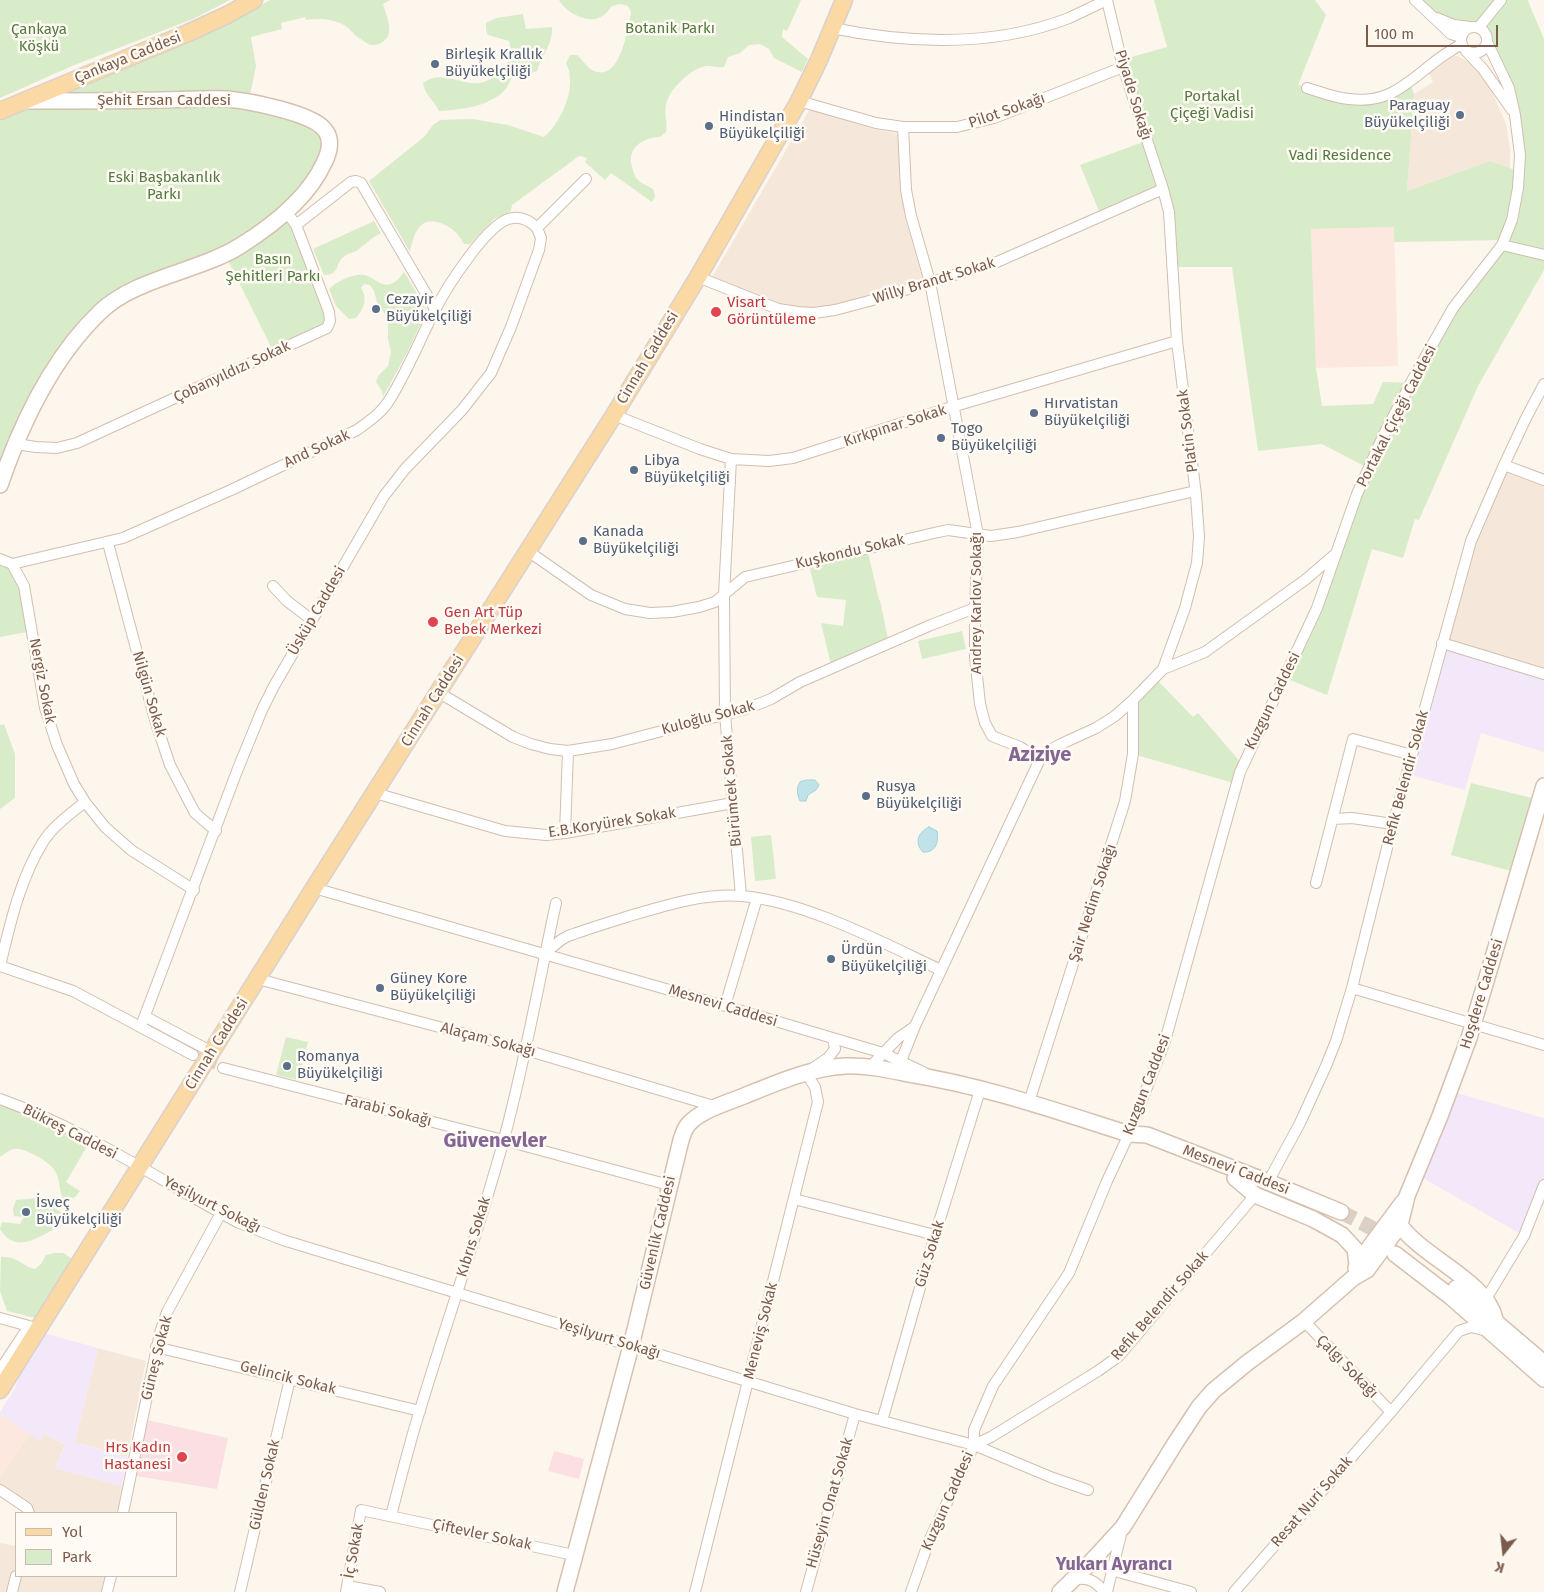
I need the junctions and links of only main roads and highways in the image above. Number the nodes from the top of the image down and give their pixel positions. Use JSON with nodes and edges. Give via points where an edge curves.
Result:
{"nodes":[{"id":1,"x":254,"y":0,"type":"edge"},
{"id":2,"x":844,"y":0,"type":"edge"},
{"id":3,"x":25,"y":101,"type":"junction"},
{"id":4,"x":0,"y":111,"type":"edge"},
{"id":5,"x":3,"y":471,"type":"edge"},
{"id":6,"x":0,"y":485,"type":"edge"},
{"id":7,"x":1544,"y":786,"type":"edge"},
{"id":8,"x":933,"y":1078,"type":"joint"},
{"id":9,"x":1129,"y":1134,"type":"junction"},
{"id":10,"x":1235,"y":1178,"type":"junction"},
{"id":11,"x":1407,"y":1196,"type":"junction"},
{"id":12,"x":1401,"y":1240,"type":"junction"},
{"id":13,"x":1355,"y":1271,"type":"junction"},
{"id":14,"x":1494,"y":1326,"type":"junction"},
{"id":15,"x":1544,"y":1363,"type":"edge"},
{"id":16,"x":7,"y":1369,"type":"edge"},
{"id":17,"x":1544,"y":1379,"type":"edge"},
{"id":18,"x":0,"y":1390,"type":"edge"},
{"id":19,"x":0,"y":1402,"type":"edge"},
{"id":20,"x":565,"y":1592,"type":"edge"},
{"id":21,"x":1060,"y":1592,"type":"edge"}],
"edges":[{"from":1,"to":3,"type":"main road","name":"Çankaya Caddesi","via":[[227,16]]},
{"from":2,"to":16,"type":"main road","name":"Cinnah Caddesi","via":[[799,101],[614,415],[139,1167]]},
{"from":3,"to":4,"type":"main road","name":"Çankaya Caddesi"},
{"from":3,"to":5,"type":"main road","name":"Şehit Ersan Caddesi","via":[[227,99],[301,115],[320,124],[326,131],[330,146],[316,179],[305,193],[240,246],[140,286],[118,297],[100,312],[57,366],[35,401]]},
{"from":5,"to":6,"type":"main road","name":"Şehit Ersan Caddesi"},
{"from":7,"to":11,"type":"main road","name":"Hoşdere Caddesi","via":[[1473,1025]]},
{"from":8,"to":9,"type":"main road","name":"Mesnevi Caddesi","via":[[980,1088]]},
{"from":8,"to":20,"type":"main road","name":"Güvenlik Caddesi","via":[[898,1066],[847,1066],[806,1073],[716,1107],[696,1117],[687,1126],[680,1140],[631,1346]]},
{"from":9,"to":10,"type":"main road","name":"Mesnevi Caddesi","via":[[1144,1144]]},
{"from":9,"to":10,"type":"main road","name":"Mesnevi Caddesi","via":[[1147,1135],[1270,1178],[1340,1216]]},
{"from":10,"to":13,"type":"main road","via":[[1255,1195],[1342,1235],[1355,1248]]},
{"from":11,"to":12,"type":"main road"},
{"from":11,"to":13,"type":"main road"},
{"from":12,"to":13,"type":"main road","via":[[1367,1270]]},
{"from":12,"to":14,"type":"main road","via":[[1451,1297]]},
{"from":12,"to":14,"type":"main road","via":[[1438,1259],[1486,1299],[1493,1309]]},
{"from":13,"to":21,"type":"main road","via":[[1304,1322],[1213,1391],[1199,1407],[1123,1527]]},
{"from":14,"to":15,"type":"main road"},
{"from":14,"to":17,"type":"main road"},
{"from":16,"to":18,"type":"main road","name":"Cinnah Caddesi"},
{"from":16,"to":19,"type":"main road","via":[[14,1376]]}]}
